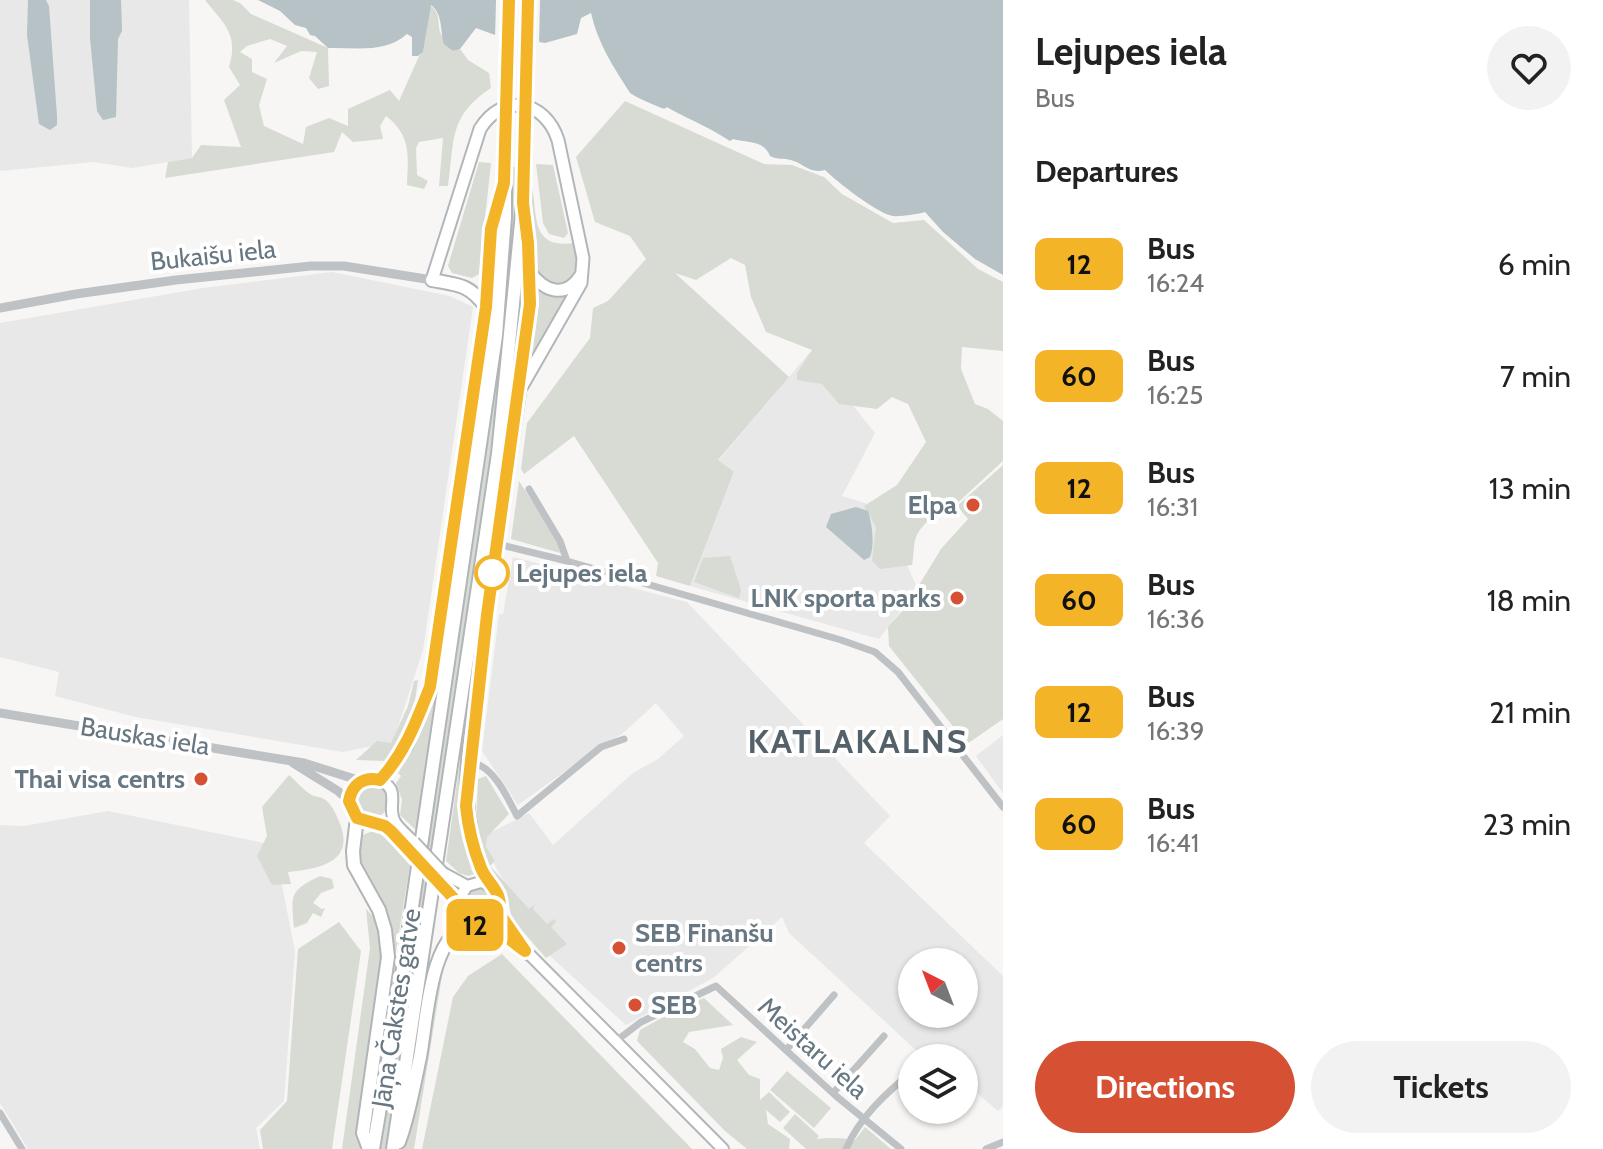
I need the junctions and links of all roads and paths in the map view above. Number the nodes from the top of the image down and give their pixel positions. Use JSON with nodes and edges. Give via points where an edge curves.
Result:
{"nodes":[{"id":1,"x":509,"y":0,"type":"edge"},
{"id":2,"x":528,"y":0,"type":"edge"},
{"id":3,"x":504,"y":183,"type":"junction"},
{"id":4,"x":523,"y":203,"type":"junction"},
{"id":5,"x":583,"y":271,"type":"junction"},
{"id":6,"x":530,"y":272,"type":"junction"},
{"id":7,"x":432,"y":280,"type":"junction"},
{"id":8,"x":486,"y":307,"type":"junction"},
{"id":9,"x":0,"y":308,"type":"edge"},
{"id":10,"x":519,"y":390,"type":"junction"},
{"id":11,"x":529,"y":489,"type":"dead end"},
{"id":12,"x":497,"y":544,"type":"junction"},
{"id":13,"x":567,"y":561,"type":"junction"},
{"id":14,"x":0,"y":713,"type":"edge"},
{"id":15,"x":624,"y":739,"type":"dead end"},
{"id":16,"x":290,"y":762,"type":"junction"},
{"id":17,"x":470,"y":763,"type":"junction"},
{"id":18,"x":380,"y":780,"type":"junction"},
{"id":19,"x":361,"y":781,"type":"junction"},
{"id":20,"x":349,"y":801,"type":"junction"},
{"id":21,"x":1003,"y":807,"type":"edge"},
{"id":22,"x":391,"y":812,"type":"junction"},
{"id":23,"x":357,"y":818,"type":"junction"},
{"id":24,"x":376,"y":823,"type":"junction"},
{"id":25,"x":413,"y":848,"type":"junction"},
{"id":26,"x":442,"y":878,"type":"junction"},
{"id":27,"x":488,"y":884,"type":"junction"},
{"id":28,"x":467,"y":886,"type":"junction"},
{"id":29,"x":457,"y":902,"type":"junction"},
{"id":30,"x":499,"y":913,"type":"junction"},
{"id":31,"x":471,"y":924,"type":"junction"},
{"id":32,"x":487,"y":925,"type":"junction"},
{"id":33,"x":525,"y":951,"type":"junction"},
{"id":34,"x":834,"y":995,"type":"dead end"},
{"id":35,"x":884,"y":1036,"type":"dead end"},
{"id":36,"x":616,"y":1041,"type":"junction"},
{"id":37,"x":786,"y":1050,"type":"junction"},
{"id":38,"x":898,"y":1085,"type":"edge"},
{"id":39,"x":833,"y":1093,"type":"junction"},
{"id":40,"x":0,"y":1113,"type":"edge"},
{"id":41,"x":863,"y":1119,"type":"junction"},
{"id":42,"x":1003,"y":1142,"type":"edge"},
{"id":43,"x":22,"y":1149,"type":"edge"},
{"id":44,"x":371,"y":1149,"type":"edge"},
{"id":45,"x":394,"y":1149,"type":"edge"},
{"id":46,"x":723,"y":1149,"type":"edge"},
{"id":47,"x":846,"y":1149,"type":"edge"},
{"id":48,"x":901,"y":1149,"type":"edge"},
{"id":49,"x":986,"y":1149,"type":"edge"}],
"edges":[{"from":1,"to":3,"type":"highway","name":"Jāņa Čakstes gatve","bridge":true},
{"from":2,"to":4,"type":"highway","name":"Jāņa Čakstes gatve","bridge":true},
{"from":3,"to":8,"type":"highway","via":[[491,229]]},
{"from":3,"to":44,"type":"highway","name":"Jāņa Čakstes gatve","via":[[494,350],[398,1002]]},
{"from":4,"to":6,"type":"highway"},
{"from":4,"to":45,"type":"highway","name":"Jāņa Čakstes gatve","via":[[498,454]]},
{"from":5,"to":6,"type":"main road","via":[[562,290],[540,285]]},
{"from":5,"to":7,"type":"main road","via":[[554,130],[536,110],[510,106],[490,115],[480,129]]},
{"from":5,"to":10,"type":"main road","via":[[577,291]]},
{"from":6,"to":10,"type":"highway"},
{"from":7,"to":8,"type":"highway","via":[[465,286]]},
{"from":7,"to":9,"type":"street","name":"Bukaišu iela","via":[[311,266]]},
{"from":8,"to":18,"type":"highway","via":[[430,687],[406,746]]},
{"from":10,"to":12,"type":"highway"},
{"from":11,"to":13,"type":"street"},
{"from":12,"to":13,"type":"street"},
{"from":12,"to":17,"type":"highway"},
{"from":13,"to":21,"type":"street","via":[[875,652],[898,672]]},
{"from":14,"to":16,"type":"street","name":"Bauskas iela"},
{"from":15,"to":17,"type":"street","via":[[601,747],[517,816],[489,772]]},
{"from":16,"to":19,"type":"street","name":"Bauskas iela"},
{"from":16,"to":20,"type":"street"},
{"from":17,"to":27,"type":"highway","via":[[468,826]]},
{"from":18,"to":19,"type":"main road"},
{"from":18,"to":22,"type":"main road","via":[[392,791]]},
{"from":19,"to":20,"type":"main road"},
{"from":20,"to":23,"type":"main road"},
{"from":22,"to":24,"type":"main road"},
{"from":22,"to":25,"type":"main road"},
{"from":23,"to":24,"type":"main road"},
{"from":23,"to":44,"type":"highway","via":[[354,865],[379,910],[388,957],[363,1133]]},
{"from":24,"to":25,"type":"main road"},
{"from":25,"to":26,"type":"main road","bridge":true},
{"from":26,"to":28,"type":"main road"},
{"from":26,"to":29,"type":"main road"},
{"from":27,"to":28,"type":"main road"},
{"from":27,"to":30,"type":"main road","via":[[499,894]]},
{"from":28,"to":29,"type":"main road"},
{"from":29,"to":31,"type":"main road","via":[[459,913]]},
{"from":30,"to":32,"type":"main road"},
{"from":30,"to":33,"type":"main road"},
{"from":31,"to":32,"type":"main road"},
{"from":31,"to":45,"type":"highway","via":[[454,933],[435,970],[404,1130]]},
{"from":32,"to":33,"type":"main road"},
{"from":33,"to":36,"type":"main road"},
{"from":34,"to":37,"type":"street"},
{"from":35,"to":39,"type":"street"},
{"from":36,"to":37,"type":"street","name":"Meistaru iela","via":[[641,1022],[716,986]]},
{"from":36,"to":46,"type":"main road"},
{"from":37,"to":39,"type":"street","name":"Meistaru iela"},
{"from":38,"to":41,"type":"street"},
{"from":39,"to":41,"type":"street","name":"Meistaru iela"},
{"from":40,"to":43,"type":"street"},
{"from":41,"to":47,"type":"street"},
{"from":41,"to":48,"type":"street","name":"Meistaru iela"},
{"from":42,"to":49,"type":"street"}]}
